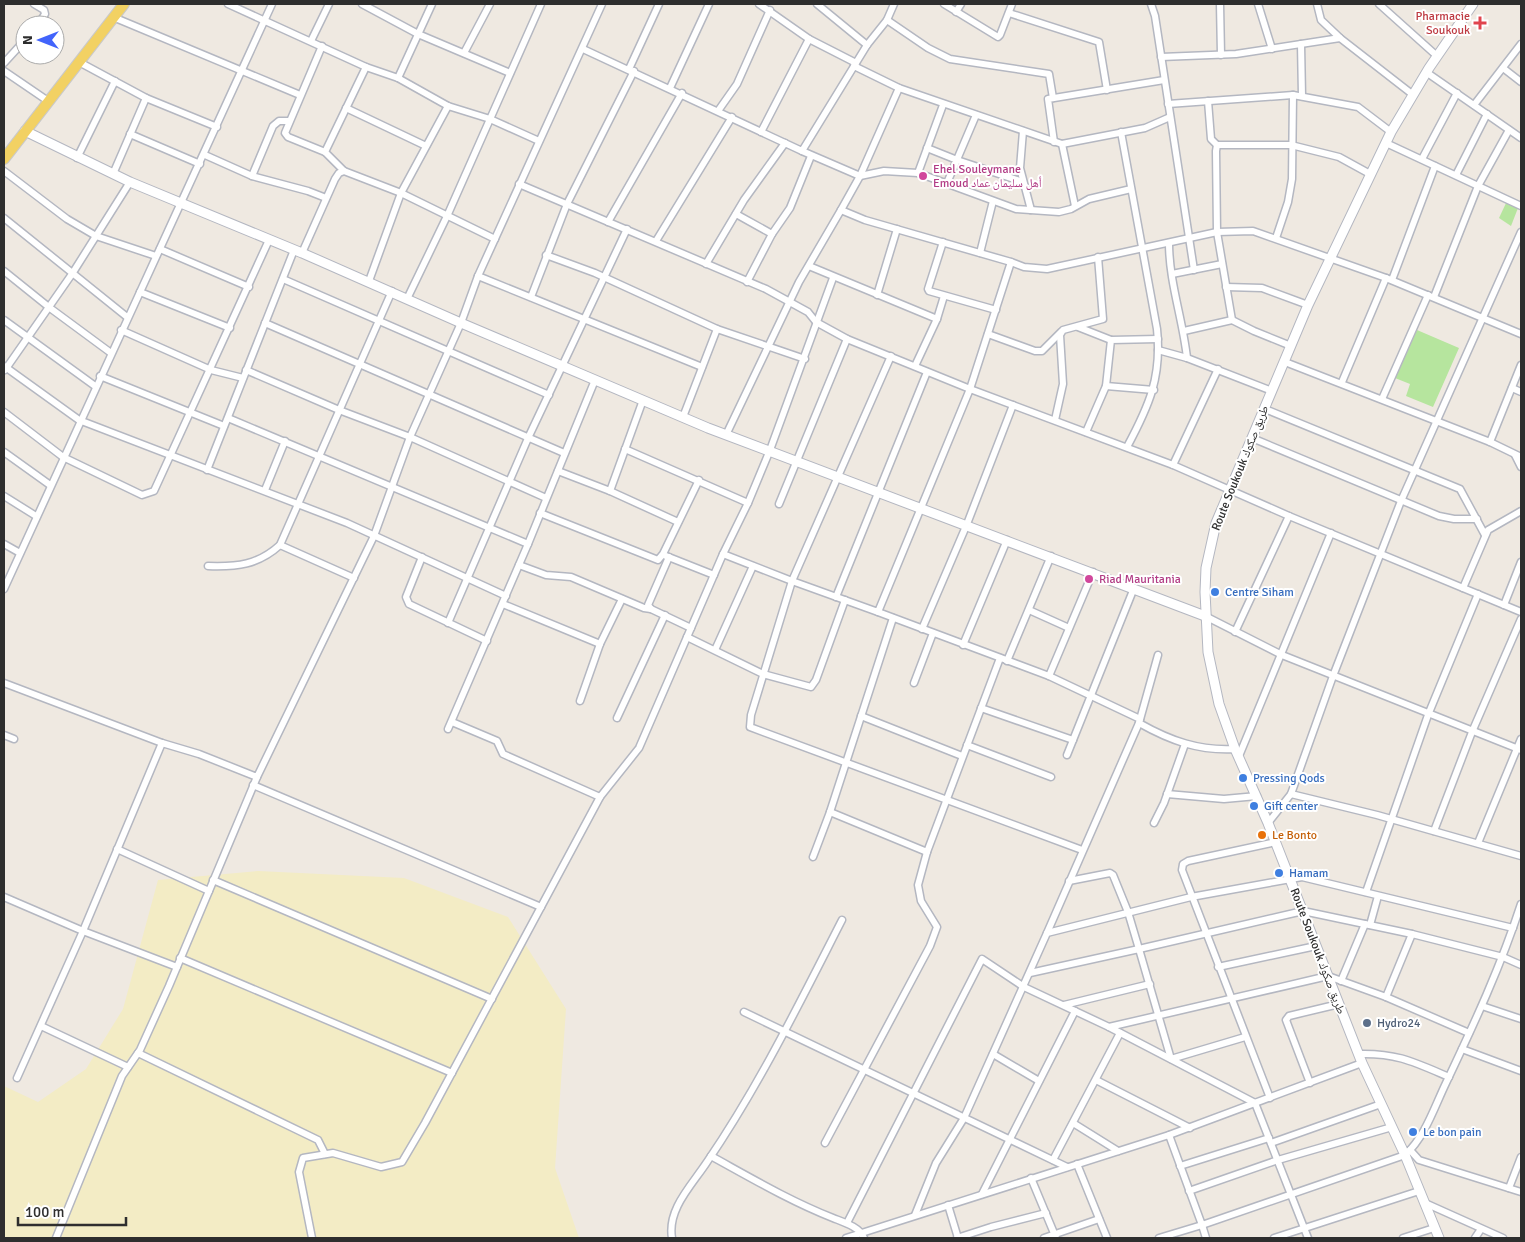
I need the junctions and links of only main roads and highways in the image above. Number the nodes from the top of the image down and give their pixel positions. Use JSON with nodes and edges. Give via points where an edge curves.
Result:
{"nodes":[{"id":1,"x":124,"y":4,"type":"edge"},
{"id":2,"x":5,"y":154,"type":"edge"}],
"edges":[{"from":1,"to":2,"type":"main road"}]}
